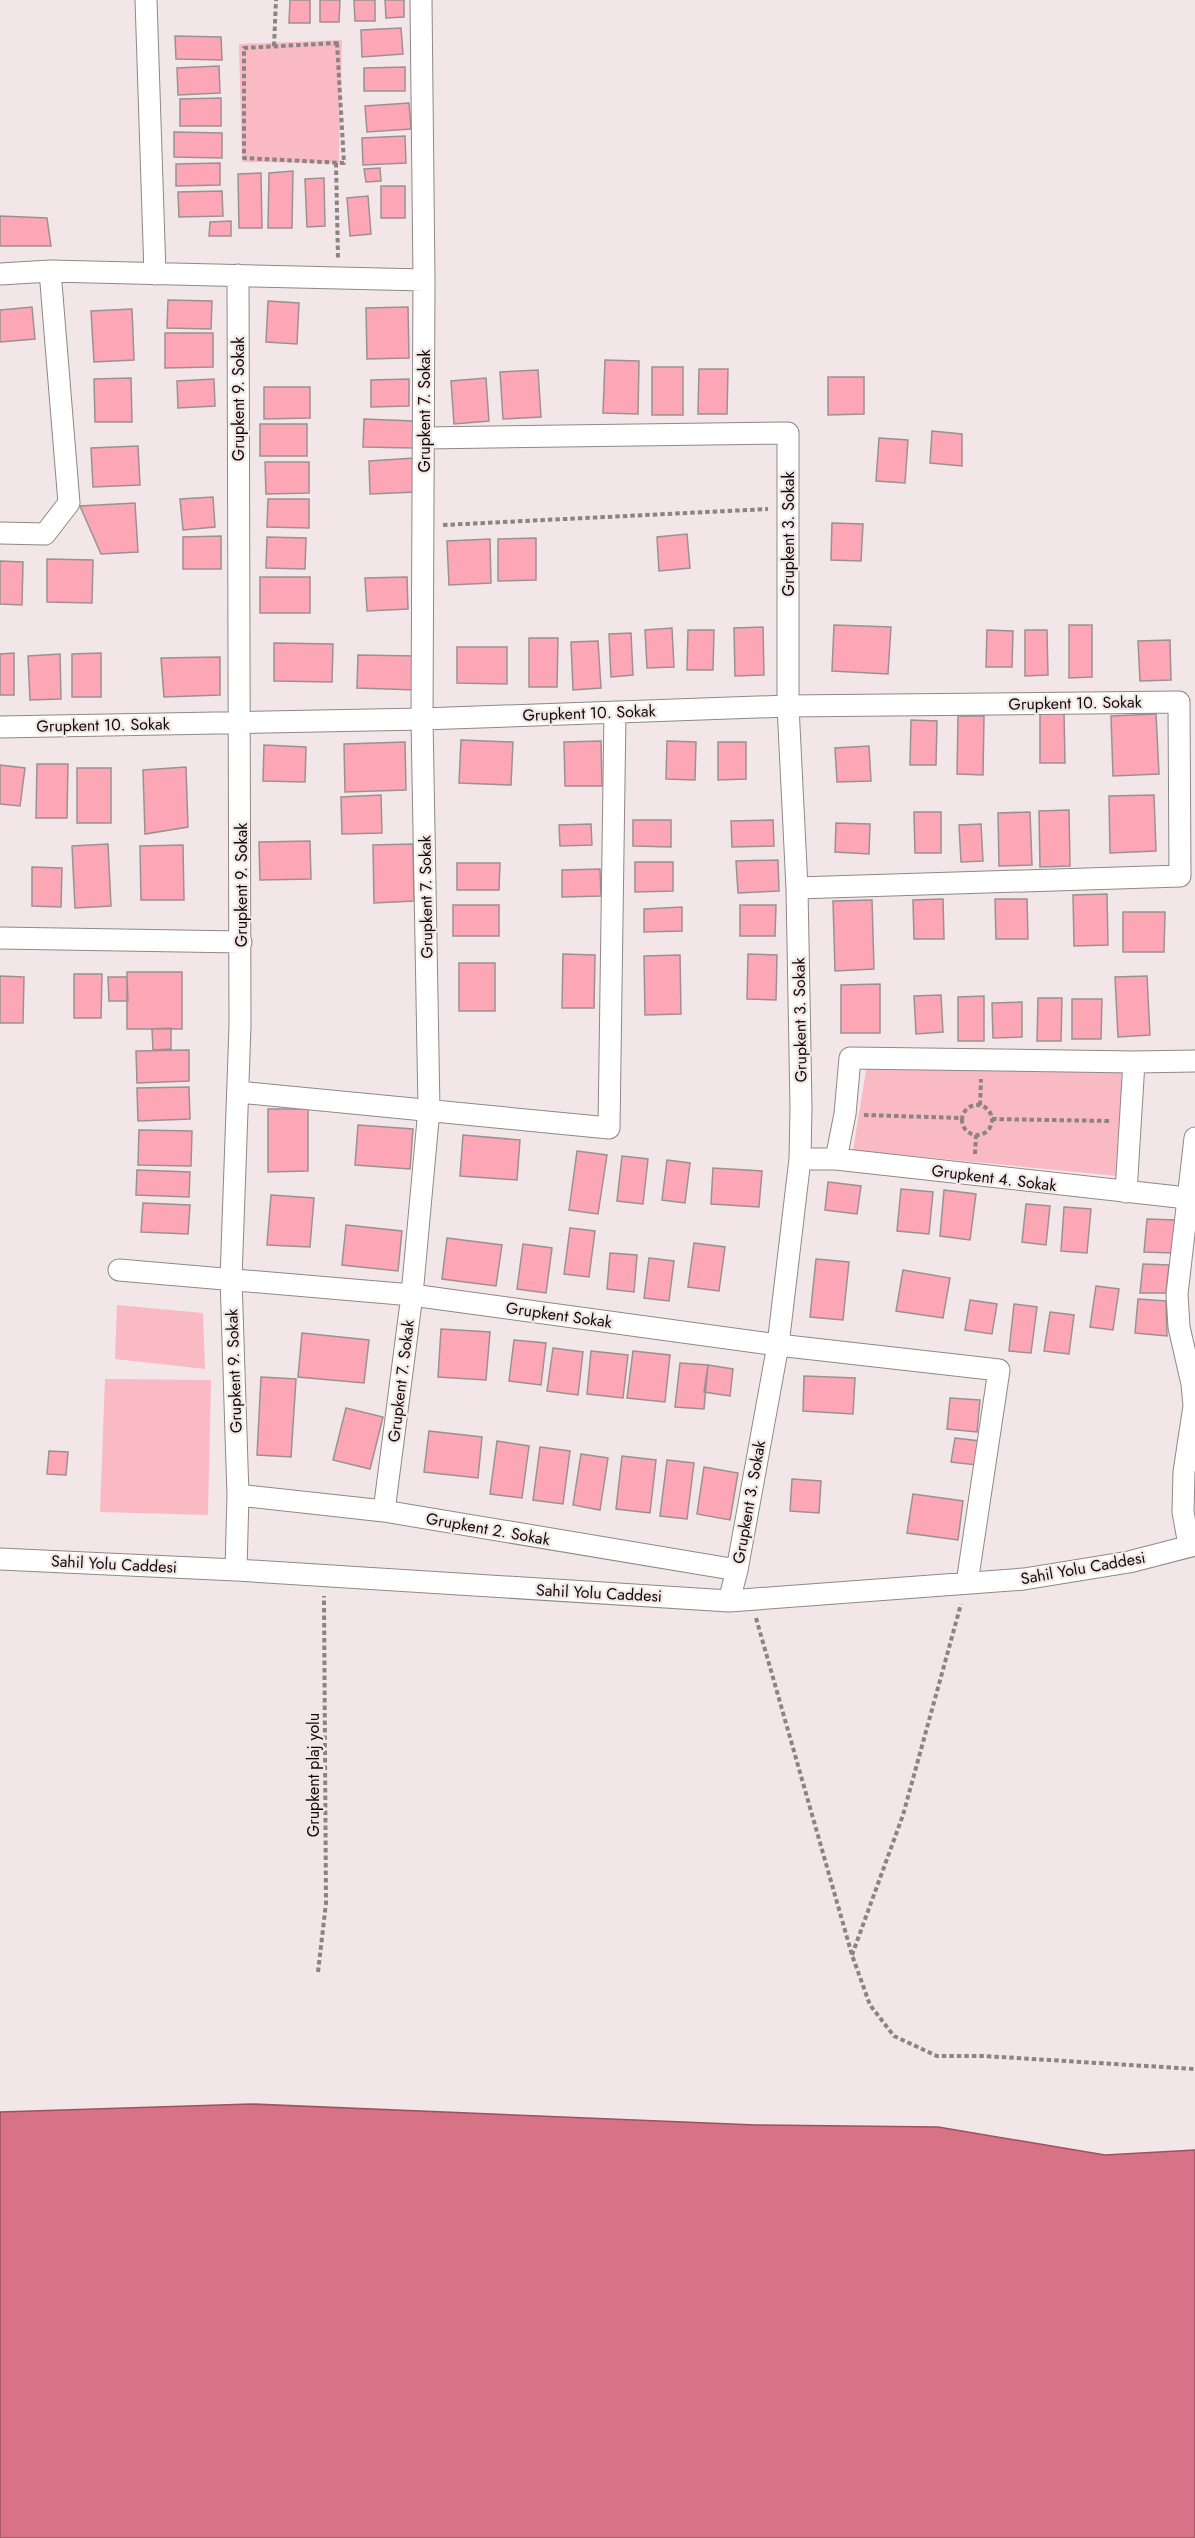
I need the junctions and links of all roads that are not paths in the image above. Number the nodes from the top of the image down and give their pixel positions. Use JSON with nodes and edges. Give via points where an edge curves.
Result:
{"nodes":[{"id":1,"x":146,"y":0,"type":"edge"},
{"id":2,"x":422,"y":0,"type":"edge"},
{"id":3,"x":50,"y":271,"type":"junction"},
{"id":4,"x":0,"y":274,"type":"edge"},
{"id":5,"x":155,"y":274,"type":"junction"},
{"id":6,"x":238,"y":275,"type":"junction"},
{"id":7,"x":424,"y":280,"type":"junction"},
{"id":8,"x":424,"y":438,"type":"junction"},
{"id":9,"x":0,"y":533,"type":"edge"},
{"id":10,"x":789,"y":706,"type":"junction"},
{"id":11,"x":615,"y":712,"type":"junction"},
{"id":12,"x":422,"y":719,"type":"junction"},
{"id":13,"x":241,"y":722,"type":"junction"},
{"id":14,"x":0,"y":727,"type":"edge"},
{"id":15,"x":797,"y":888,"type":"junction"},
{"id":16,"x":0,"y":938,"type":"edge"},
{"id":17,"x":241,"y":942,"type":"junction"},
{"id":18,"x":1195,"y":1061,"type":"edge"},
{"id":19,"x":1134,"y":1062,"type":"junction"},
{"id":20,"x":238,"y":1092,"type":"junction"},
{"id":21,"x":429,"y":1109,"type":"junction"},
{"id":22,"x":1195,"y":1138,"type":"edge"},
{"id":23,"x":800,"y":1159,"type":"junction"},
{"id":24,"x":836,"y":1159,"type":"junction"},
{"id":25,"x":1126,"y":1192,"type":"junction"},
{"id":26,"x":1188,"y":1198,"type":"junction"},
{"id":27,"x":119,"y":1270,"type":"dead end"},
{"id":28,"x":231,"y":1279,"type":"junction"},
{"id":29,"x":412,"y":1294,"type":"junction"},
{"id":30,"x":778,"y":1345,"type":"junction"},
{"id":31,"x":1191,"y":1361,"type":"edge"},
{"id":32,"x":238,"y":1495,"type":"junction"},
{"id":33,"x":384,"y":1511,"type":"junction"},
{"id":34,"x":1192,"y":1545,"type":"edge"},
{"id":35,"x":0,"y":1559,"type":"edge"},
{"id":36,"x":236,"y":1570,"type":"junction"},
{"id":37,"x":737,"y":1570,"type":"junction"},
{"id":38,"x":967,"y":1583,"type":"junction"},
{"id":39,"x":729,"y":1601,"type":"junction"}],
"edges":[{"from":1,"to":5,"type":"street"},
{"from":2,"to":7,"type":"street","name":"Grupkent 7. Sokak"},
{"from":3,"to":4,"type":"street"},
{"from":3,"to":5,"type":"street"},
{"from":3,"to":9,"type":"street","via":[[69,503],[45,534]]},
{"from":5,"to":6,"type":"street"},
{"from":6,"to":7,"type":"street"},
{"from":6,"to":13,"type":"street","name":"Grupkent 9. Sokak"},
{"from":7,"to":8,"type":"street","name":"Grupkent 7. Sokak"},
{"from":8,"to":10,"type":"street","name":"Grupkent 3. Sokak","via":[[788,433]]},
{"from":8,"to":12,"type":"street","name":"Grupkent 7. Sokak"},
{"from":10,"to":11,"type":"street","name":"Grupkent 10. Sokak"},
{"from":10,"to":15,"type":"street","name":"Grupkent 3. Sokak"},
{"from":10,"to":15,"type":"street","name":"Grupkent 10. Sokak","via":[[1179,702],[1180,876]]},
{"from":11,"to":12,"type":"street","name":"Grupkent 10. Sokak"},
{"from":11,"to":21,"type":"street","via":[[609,1128]]},
{"from":12,"to":13,"type":"street","name":"Grupkent 10. Sokak"},
{"from":12,"to":21,"type":"street","name":"Grupkent 7. Sokak"},
{"from":13,"to":14,"type":"street","name":"Grupkent 10. Sokak"},
{"from":13,"to":17,"type":"street","name":"Grupkent 9. Sokak"},
{"from":15,"to":23,"type":"street","name":"Grupkent 3. Sokak"},
{"from":16,"to":17,"type":"street"},
{"from":17,"to":20,"type":"street","name":"Grupkent 9. Sokak"},
{"from":18,"to":19,"type":"street"},
{"from":19,"to":24,"type":"street","via":[[850,1058],[846,1114]]},
{"from":19,"to":25,"type":"street"},
{"from":20,"to":21,"type":"street"},
{"from":20,"to":28,"type":"street","name":"Grupkent 9. Sokak"},
{"from":21,"to":29,"type":"street","name":"Grupkent 7. Sokak"},
{"from":22,"to":26,"type":"street"},
{"from":23,"to":24,"type":"street","name":"Grupkent 4. Sokak"},
{"from":23,"to":30,"type":"street","name":"Grupkent 3. Sokak"},
{"from":24,"to":25,"type":"street","name":"Grupkent 4. Sokak"},
{"from":25,"to":26,"type":"street","name":"Grupkent 4. Sokak"},
{"from":26,"to":31,"type":"street","via":[[1177,1294],[1179,1327]]},
{"from":27,"to":28,"type":"street","name":"Grupkent Sokak"},
{"from":28,"to":29,"type":"street","name":"Grupkent Sokak"},
{"from":28,"to":32,"type":"street","name":"Grupkent 9. Sokak"},
{"from":29,"to":30,"type":"street","name":"Grupkent Sokak"},
{"from":29,"to":33,"type":"street","name":"Grupkent 7. Sokak"},
{"from":30,"to":37,"type":"street","name":"Grupkent 3. Sokak"},
{"from":30,"to":38,"type":"street","name":"Grupkent Sokak","via":[[999,1370]]},
{"from":31,"to":34,"type":"street","via":[[1194,1406],[1184,1472],[1183,1512]]},
{"from":32,"to":33,"type":"street","name":"Grupkent 2. Sokak"},
{"from":32,"to":36,"type":"street","name":"Grupkent 9. Sokak"},
{"from":33,"to":37,"type":"street","name":"Grupkent 2. Sokak"},
{"from":34,"to":38,"type":"street","name":"Sahil Yolu Caddesi","via":[[1129,1562],[1024,1579]]},
{"from":35,"to":36,"type":"street","name":"Sahil Yolu Caddesi"},
{"from":36,"to":39,"type":"street","name":"Sahil Yolu Caddesi"},
{"from":37,"to":39,"type":"street","name":"Grupkent 3. Sokak"},
{"from":38,"to":39,"type":"street","name":"Sahil Yolu Caddesi"}]}
